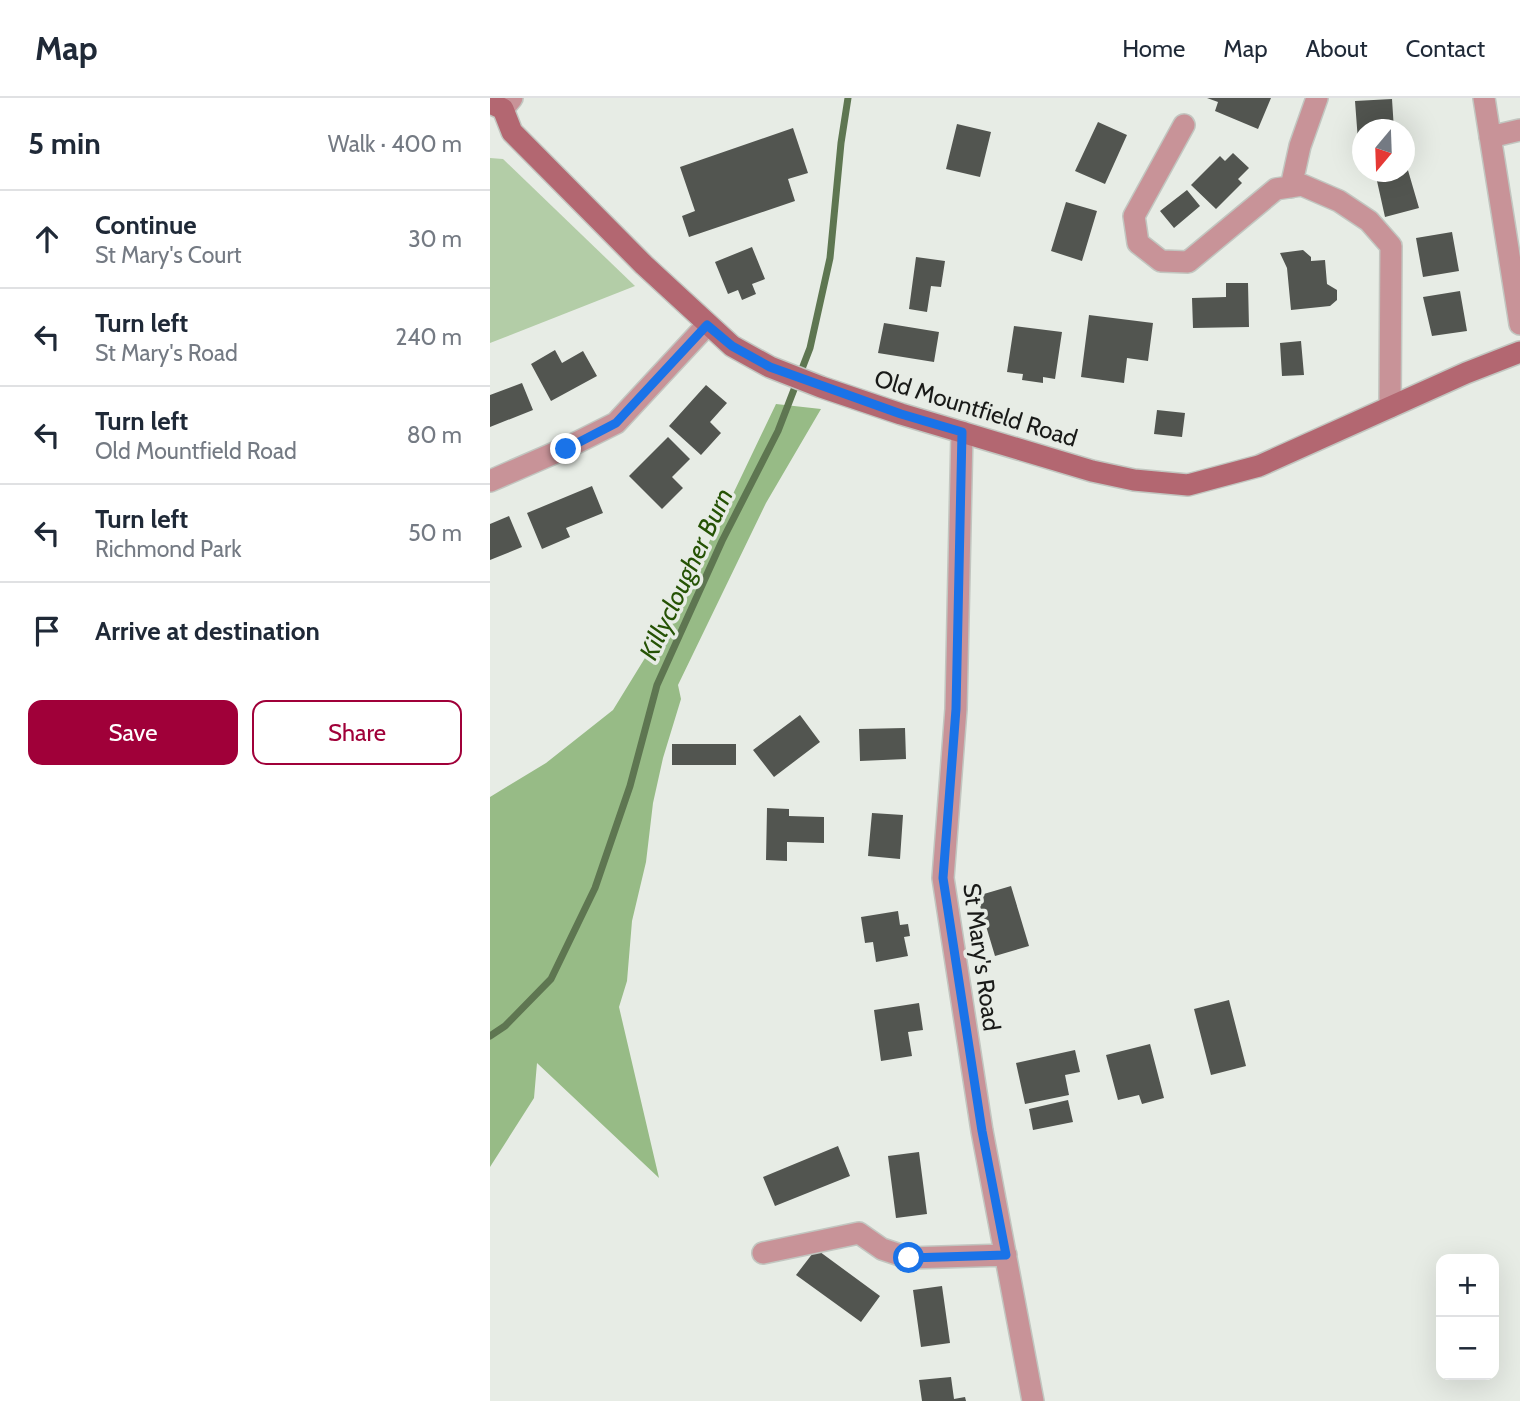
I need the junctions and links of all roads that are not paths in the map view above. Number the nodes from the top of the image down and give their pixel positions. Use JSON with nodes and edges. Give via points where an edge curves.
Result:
{"nodes":[{"id":1,"x":1317,"y":98,"type":"edge"},
{"id":2,"x":1484,"y":98,"type":"edge"},
{"id":3,"x":502,"y":103,"type":"edge"},
{"id":4,"x":1184,"y":125,"type":"dead end"},
{"id":5,"x":1520,"y":130,"type":"edge"},
{"id":6,"x":1490,"y":137,"type":"junction"},
{"id":7,"x":1291,"y":187,"type":"junction"},
{"id":8,"x":1520,"y":324,"type":"edge"},
{"id":9,"x":707,"y":325,"type":"junction"},
{"id":10,"x":1520,"y":352,"type":"edge"},
{"id":11,"x":1390,"y":407,"type":"junction"},
{"id":12,"x":962,"y":432,"type":"junction"},
{"id":13,"x":490,"y":481,"type":"edge"},
{"id":14,"x":763,"y":1253,"type":"dead end"},
{"id":15,"x":1006,"y":1255,"type":"junction"},
{"id":16,"x":1033,"y":1401,"type":"edge"}],
"edges":[{"from":1,"to":7,"type":"street"},
{"from":2,"to":6,"type":"street"},
{"from":3,"to":9,"type":"street","name":"Old Mountfield Road","via":[[513,132]]},
{"from":4,"to":7,"type":"street","via":[[1134,216],[1139,243],[1161,261],[1188,262],[1276,189]]},
{"from":5,"to":6,"type":"street"},
{"from":6,"to":8,"type":"street"},
{"from":7,"to":11,"type":"street","via":[[1303,185],[1339,201],[1369,221],[1391,246]]},
{"from":9,"to":12,"type":"street","name":"Old Mountfield Road","via":[[732,346],[784,372]]},
{"from":9,"to":13,"type":"street","via":[[616,423]]},
{"from":10,"to":11,"type":"street","name":"Old Mountfield Road"},
{"from":11,"to":12,"type":"street","name":"Old Mountfield Road","via":[[1259,466],[1188,485],[1092,471]]},
{"from":12,"to":15,"type":"street","name":"St Mary's Road","via":[[956,709],[943,878]]},
{"from":14,"to":15,"type":"street","via":[[859,1233],[881,1249],[909,1258]]},
{"from":15,"to":16,"type":"street","name":"St Mary's Road"}]}
